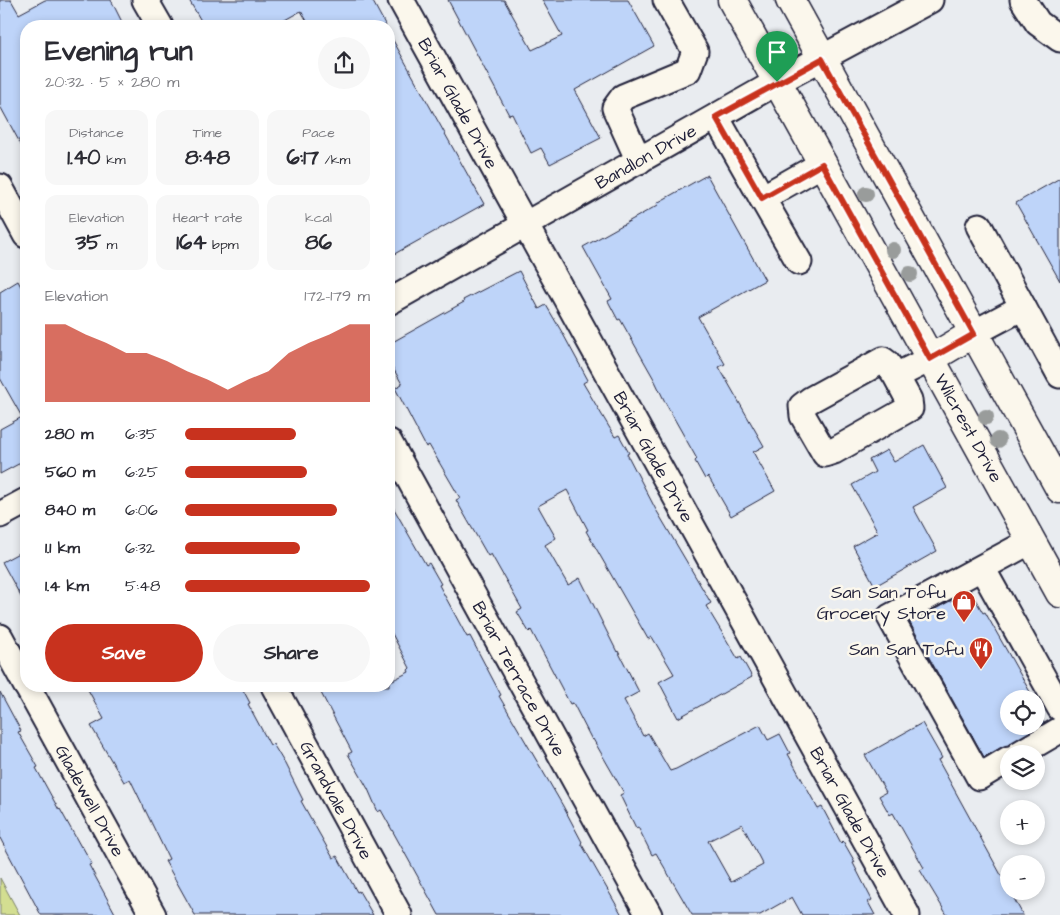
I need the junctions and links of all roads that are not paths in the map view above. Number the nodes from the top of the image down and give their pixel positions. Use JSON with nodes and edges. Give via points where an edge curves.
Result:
{"nodes":[{"id":1,"x":145,"y":0,"type":"edge"},
{"id":2,"x":401,"y":0,"type":"edge"},
{"id":3,"x":666,"y":0,"type":"edge"},
{"id":4,"x":732,"y":0,"type":"edge"},
{"id":5,"x":790,"y":0,"type":"edge"},
{"id":6,"x":930,"y":0,"type":"edge"},
{"id":7,"x":1023,"y":0,"type":"edge"},
{"id":8,"x":157,"y":20,"type":"edge"},
{"id":9,"x":1060,"y":39,"type":"edge"},
{"id":10,"x":822,"y":59,"type":"junction"},
{"id":11,"x":777,"y":82,"type":"junction"},
{"id":12,"x":716,"y":117,"type":"junction"},
{"id":13,"x":639,"y":161,"type":"junction"},
{"id":14,"x":822,"y":164,"type":"junction"},
{"id":15,"x":0,"y":187,"type":"edge"},
{"id":16,"x":762,"y":198,"type":"junction"},
{"id":17,"x":20,"y":224,"type":"edge"},
{"id":18,"x":526,"y":225,"type":"junction"},
{"id":19,"x":979,"y":226,"type":"dead end"},
{"id":20,"x":799,"y":262,"type":"dead end"},
{"id":21,"x":395,"y":299,"type":"edge"},
{"id":22,"x":1023,"y":307,"type":"junction"},
{"id":23,"x":974,"y":334,"type":"junction"},
{"id":24,"x":930,"y":359,"type":"junction"},
{"id":25,"x":896,"y":376,"type":"dead end"},
{"id":26,"x":1060,"y":376,"type":"edge"},
{"id":27,"x":395,"y":453,"type":"edge"},
{"id":28,"x":1053,"y":462,"type":"edge"},
{"id":29,"x":1060,"y":489,"type":"edge"},
{"id":30,"x":20,"y":504,"type":"edge"},
{"id":31,"x":0,"y":515,"type":"edge"},
{"id":32,"x":1031,"y":541,"type":"junction"},
{"id":33,"x":982,"y":568,"type":"junction"},
{"id":34,"x":1060,"y":593,"type":"edge"},
{"id":35,"x":0,"y":637,"type":"edge"},
{"id":36,"x":20,"y":673,"type":"edge"},
{"id":37,"x":30,"y":692,"type":"edge"},
{"id":38,"x":277,"y":692,"type":"edge"},
{"id":39,"x":1060,"y":708,"type":"edge"},
{"id":40,"x":1060,"y":730,"type":"edge"},
{"id":41,"x":1034,"y":745,"type":"edge"},
{"id":42,"x":1000,"y":765,"type":"edge"},
{"id":43,"x":152,"y":915,"type":"edge"},
{"id":44,"x":399,"y":915,"type":"edge"},
{"id":45,"x":649,"y":915,"type":"edge"},
{"id":46,"x":907,"y":915,"type":"edge"}],
"edges":[{"from":1,"to":8,"type":"street"},
{"from":2,"to":18,"type":"street","name":"Briar Glade Drive"},
{"from":3,"to":13,"type":"street","via":[[695,51],[688,70],[623,97],[614,108]]},
{"from":4,"to":11,"type":"main road","name":"Wilcrest Drive"},
{"from":5,"to":10,"type":"main road"},
{"from":6,"to":10,"type":"street","name":"Bandlon Drive"},
{"from":7,"to":9,"type":"street","via":[[1038,23]]},
{"from":10,"to":11,"type":"street","name":"Bandlon Drive"},
{"from":10,"to":23,"type":"main road"},
{"from":11,"to":12,"type":"street","name":"Bandlon Drive"},
{"from":11,"to":14,"type":"main road","name":"Wilcrest Drive"},
{"from":12,"to":13,"type":"street","name":"Bandlon Drive"},
{"from":12,"to":16,"type":"street"},
{"from":13,"to":18,"type":"street","name":"Bandlon Drive"},
{"from":14,"to":16,"type":"street"},
{"from":14,"to":24,"type":"main road","name":"Wilcrest Drive"},
{"from":15,"to":17,"type":"street"},
{"from":16,"to":20,"type":"street"},
{"from":18,"to":21,"type":"street","name":"Bandlon Drive"},
{"from":18,"to":46,"type":"street","name":"Briar Glade Drive"},
{"from":19,"to":22,"type":"street"},
{"from":22,"to":23,"type":"street"},
{"from":22,"to":26,"type":"street"},
{"from":23,"to":24,"type":"main road"},
{"from":23,"to":28,"type":"main road"},
{"from":24,"to":25,"type":"street"},
{"from":24,"to":32,"type":"main road","name":"Wilcrest Drive"},
{"from":27,"to":45,"type":"street","name":"Briar Terrace Drive"},
{"from":28,"to":29,"type":"main road"},
{"from":30,"to":31,"type":"street"},
{"from":32,"to":33,"type":"street"},
{"from":32,"to":34,"type":"main road","name":"Wilcrest Drive"},
{"from":33,"to":39,"type":"street"},
{"from":33,"to":42,"type":"street","via":[[890,617],[979,777]]},
{"from":35,"to":36,"type":"street","name":"Gladewell Drive"},
{"from":37,"to":43,"type":"street","name":"Gladewell Drive"},
{"from":38,"to":44,"type":"street","name":"Grandvale Drive"},
{"from":40,"to":41,"type":"street"}]}
